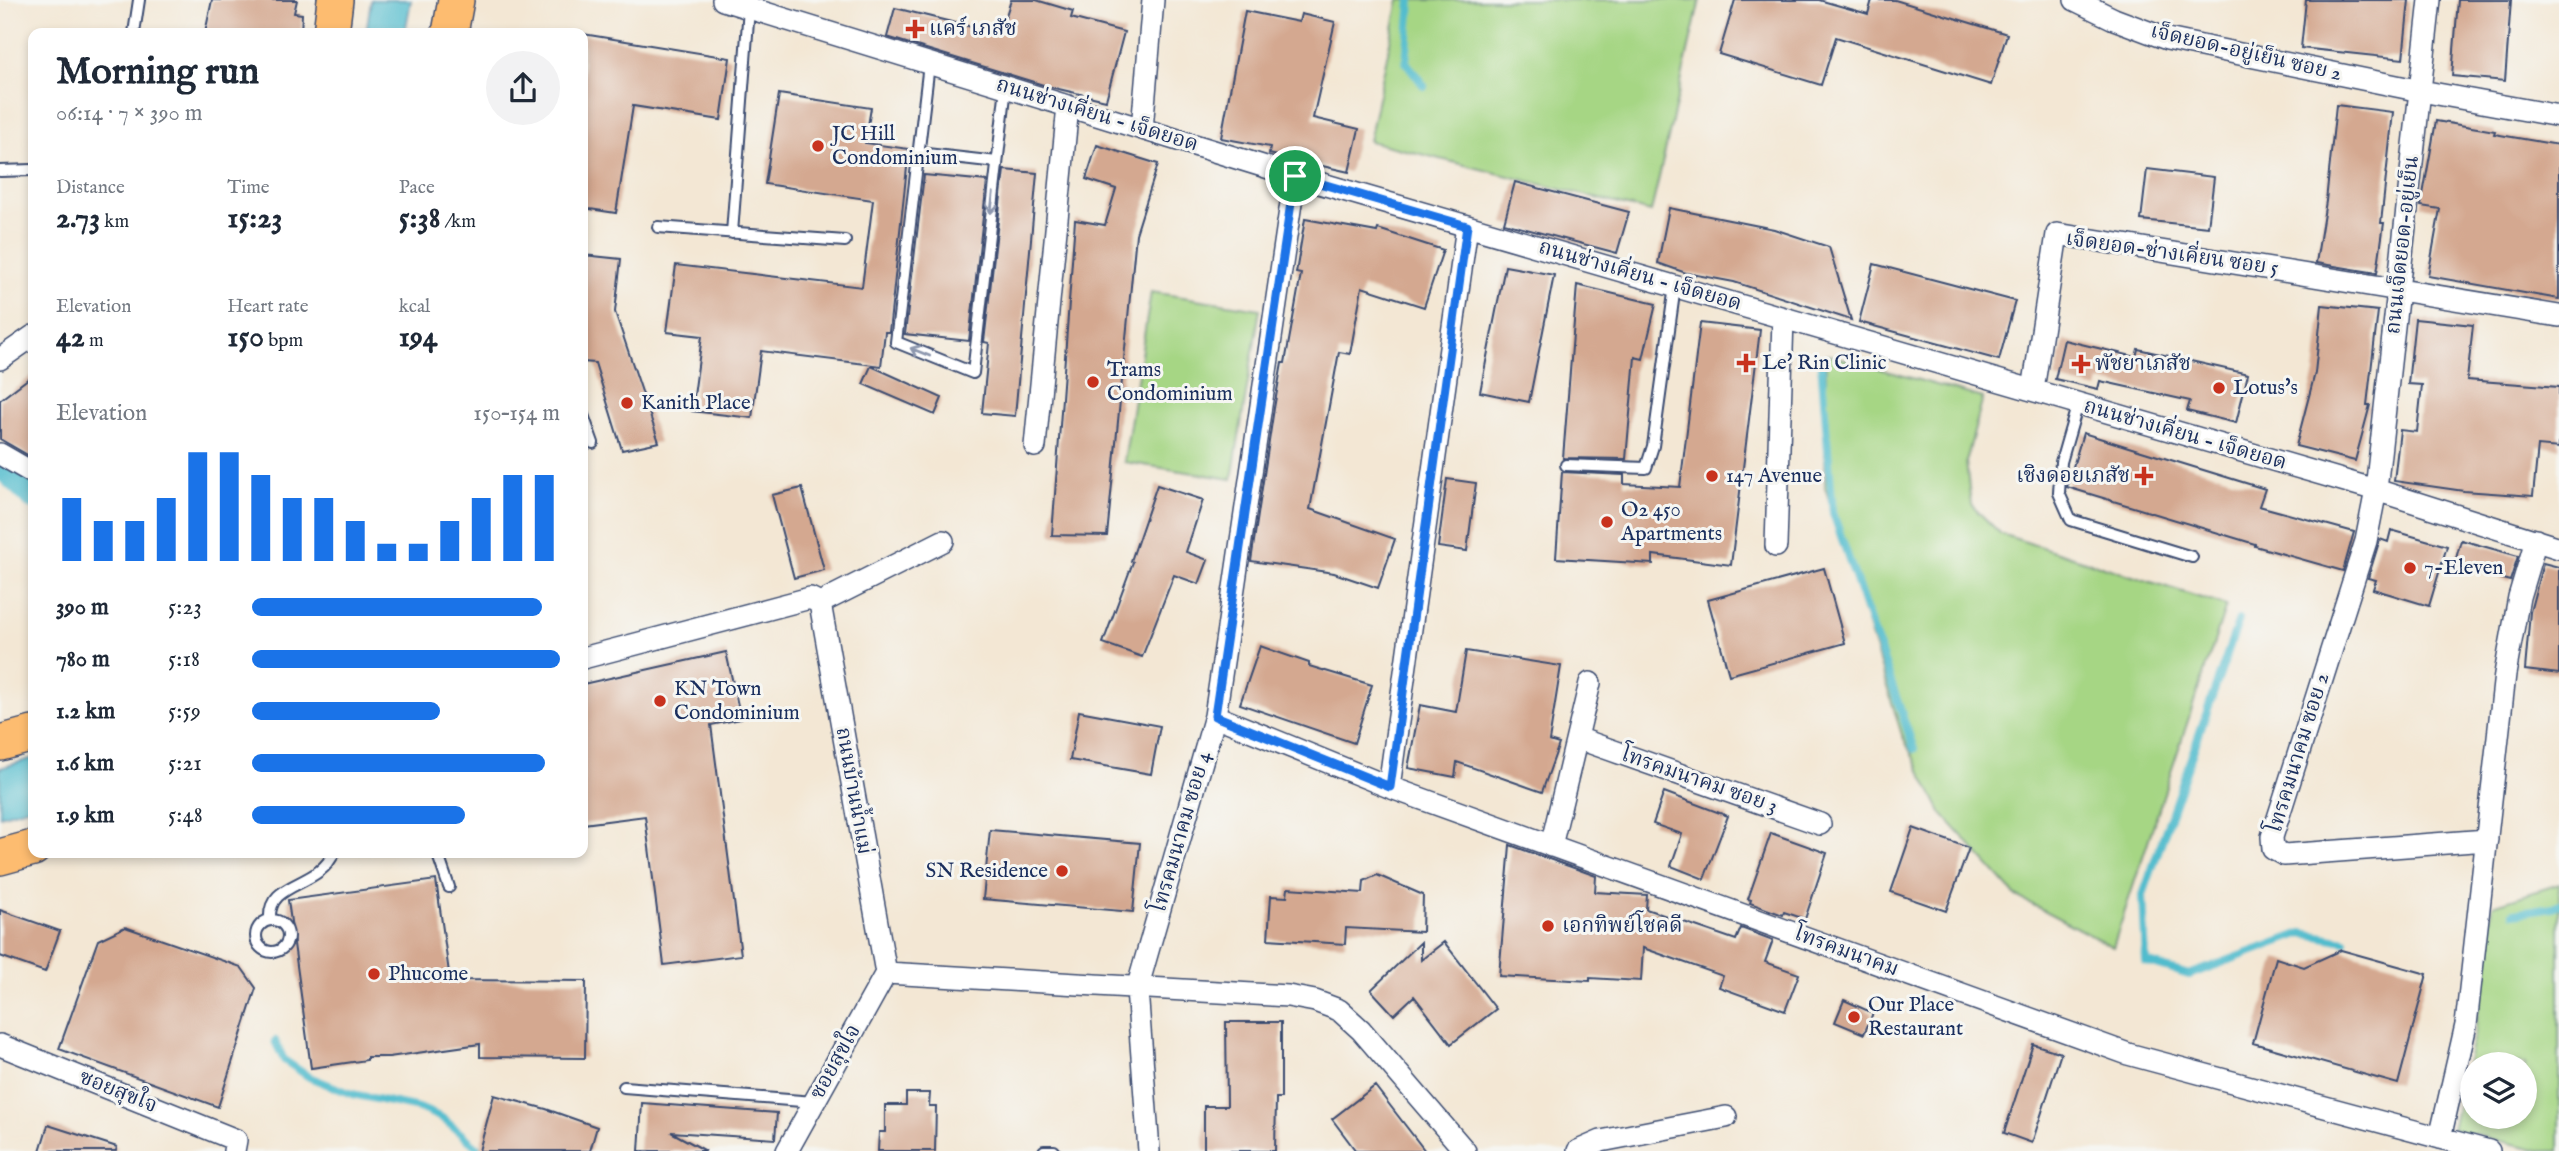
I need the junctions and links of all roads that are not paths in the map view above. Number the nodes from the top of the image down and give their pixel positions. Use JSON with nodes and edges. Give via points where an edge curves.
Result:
{"nodes":[{"id":1,"x":139,"y":0,"type":"edge"},
{"id":2,"x":335,"y":0,"type":"edge"},
{"id":3,"x":456,"y":0,"type":"edge"},
{"id":4,"x":723,"y":0,"type":"edge"},
{"id":5,"x":1153,"y":0,"type":"edge"},
{"id":6,"x":2075,"y":0,"type":"edge"},
{"id":7,"x":2430,"y":0,"type":"edge"},
{"id":8,"x":749,"y":8,"type":"junction"},
{"id":9,"x":135,"y":28,"type":"edge"},
{"id":10,"x":332,"y":28,"type":"edge"},
{"id":11,"x":451,"y":28,"type":"edge"},
{"id":12,"x":929,"y":64,"type":"junction"},
{"id":13,"x":1006,"y":87,"type":"junction"},
{"id":14,"x":2421,"y":91,"type":"junction"},
{"id":15,"x":1068,"y":106,"type":"junction"},
{"id":16,"x":2559,"y":116,"type":"edge"},
{"id":17,"x":1142,"y":129,"type":"junction"},
{"id":18,"x":918,"y":153,"type":"junction"},
{"id":19,"x":997,"y":162,"type":"junction"},
{"id":20,"x":28,"y":170,"type":"edge"},
{"id":21,"x":0,"y":171,"type":"edge"},
{"id":22,"x":1295,"y":176,"type":"junction"},
{"id":23,"x":1467,"y":226,"type":"junction"},
{"id":24,"x":658,"y":227,"type":"dead end"},
{"id":25,"x":732,"y":233,"type":"junction"},
{"id":26,"x":845,"y":240,"type":"dead end"},
{"id":27,"x":1675,"y":286,"type":"junction"},
{"id":28,"x":2398,"y":288,"type":"junction"},
{"id":29,"x":2559,"y":316,"type":"edge"},
{"id":30,"x":1783,"y":318,"type":"junction"},
{"id":31,"x":28,"y":339,"type":"edge"},
{"id":32,"x":0,"y":359,"type":"edge"},
{"id":33,"x":2033,"y":390,"type":"junction"},
{"id":34,"x":2078,"y":403,"type":"junction"},
{"id":35,"x":588,"y":429,"type":"edge"},
{"id":36,"x":593,"y":443,"type":"dead end"},
{"id":37,"x":1035,"y":446,"type":"dead end"},
{"id":38,"x":0,"y":454,"type":"edge"},
{"id":39,"x":1566,"y":465,"type":"dead end"},
{"id":40,"x":28,"y":470,"type":"edge"},
{"id":41,"x":2376,"y":490,"type":"junction"},
{"id":42,"x":2536,"y":540,"type":"junction"},
{"id":43,"x":943,"y":541,"type":"dead end"},
{"id":44,"x":1776,"y":546,"type":"dead end"},
{"id":45,"x":2559,"y":548,"type":"edge"},
{"id":46,"x":2192,"y":557,"type":"dead end"},
{"id":47,"x":820,"y":603,"type":"junction"},
{"id":48,"x":588,"y":657,"type":"edge"},
{"id":49,"x":1590,"y":683,"type":"dead end"},
{"id":50,"x":1215,"y":716,"type":"junction"},
{"id":51,"x":28,"y":735,"type":"edge"},
{"id":52,"x":1577,"y":738,"type":"junction"},
{"id":53,"x":0,"y":743,"type":"edge"},
{"id":54,"x":1390,"y":787,"type":"junction"},
{"id":55,"x":1820,"y":824,"type":"dead end"},
{"id":56,"x":2487,"y":840,"type":"junction"},
{"id":57,"x":1551,"y":846,"type":"junction"},
{"id":58,"x":28,"y":849,"type":"edge"},
{"id":59,"x":0,"y":857,"type":"edge"},
{"id":60,"x":330,"y":858,"type":"edge"},
{"id":61,"x":439,"y":858,"type":"edge"},
{"id":62,"x":449,"y":887,"type":"dead end"},
{"id":63,"x":270,"y":920,"type":"dead end"},
{"id":64,"x":886,"y":973,"type":"junction"},
{"id":65,"x":1137,"y":989,"type":"junction"},
{"id":66,"x":0,"y":1045,"type":"edge"},
{"id":67,"x":624,"y":1087,"type":"dead end"},
{"id":68,"x":814,"y":1102,"type":"junction"},
{"id":69,"x":1726,"y":1117,"type":"dead end"},
{"id":70,"x":2440,"y":1138,"type":"junction"},
{"id":71,"x":235,"y":1145,"type":"edge"},
{"id":72,"x":788,"y":1151,"type":"edge"},
{"id":73,"x":1044,"y":1151,"type":"edge"},
{"id":74,"x":1054,"y":1151,"type":"edge"},
{"id":75,"x":1149,"y":1151,"type":"edge"},
{"id":76,"x":1465,"y":1151,"type":"edge"},
{"id":77,"x":1578,"y":1151,"type":"edge"},
{"id":78,"x":2489,"y":1151,"type":"edge"}],
"edges":[{"from":1,"to":9,"type":"lane"},
{"from":2,"to":10,"type":"main road"},
{"from":3,"to":11,"type":"main road"},
{"from":4,"to":8,"type":"street","name":"ถนนช่างเคี่ยน - เจ็ดยอด"},
{"from":5,"to":17,"type":"street"},
{"from":6,"to":14,"type":"street","name":"เจ็ดยอด-อยู่เย็น ซอย 2","via":[[2167,39]]},
{"from":7,"to":14,"type":"street","name":"ถนนเจ็ดยอด-อยู่เย็น"},
{"from":8,"to":12,"type":"street","name":"ถนนช่างเคี่ยน - เจ็ดยอด"},
{"from":8,"to":25,"type":"lane"},
{"from":12,"to":13,"type":"street","name":"ถนนช่างเคี่ยน - เจ็ดยอด"},
{"from":12,"to":18,"type":"lane"},
{"from":13,"to":15,"type":"street","name":"ถนนช่างเคี่ยน - เจ็ดยอด"},
{"from":13,"to":19,"type":"lane"},
{"from":14,"to":16,"type":"street","name":"เจ็ดยอด-อยู่เย็น ซอย 2"},
{"from":14,"to":28,"type":"street","name":"ถนนเจ็ดยอด-อยู่เย็น"},
{"from":15,"to":17,"type":"street","name":"ถนนช่างเคี่ยน - เจ็ดยอด"},
{"from":15,"to":37,"type":"street"},
{"from":17,"to":22,"type":"street","name":"ถนนช่างเคี่ยน - เจ็ดยอด"},
{"from":18,"to":19,"type":"lane"},
{"from":19,"to":18,"type":"lane","one_way":true,"via":[[973,373],[896,342]]},
{"from":20,"to":21,"type":"lane"},
{"from":22,"to":23,"type":"street","name":"ถนนช่างเคี่ยน - เจ็ดยอด"},
{"from":22,"to":50,"type":"street","name":"โทรคมนาคม ซอย 4"},
{"from":23,"to":27,"type":"street","name":"ถนนช่างเคี่ยน - เจ็ดยอด"},
{"from":23,"to":54,"type":"street"},
{"from":24,"to":25,"type":"lane"},
{"from":25,"to":26,"type":"lane"},
{"from":27,"to":30,"type":"street","name":"ถนนช่างเคี่ยน - เจ็ดยอด"},
{"from":27,"to":39,"type":"lane","via":[[1646,468]]},
{"from":28,"to":29,"type":"street"},
{"from":28,"to":33,"type":"street","name":"เจ็ดยอด-ช่างเคี่ยน ซอย 5","via":[[2057,234]]},
{"from":28,"to":41,"type":"street","name":"ถนนเจ็ดยอด-อยู่เย็น"},
{"from":30,"to":33,"type":"street","name":"ถนนช่างเคี่ยน - เจ็ดยอด"},
{"from":30,"to":44,"type":"street"},
{"from":31,"to":32,"type":"street"},
{"from":33,"to":34,"type":"street","name":"ถนนช่างเคี่ยน - เจ็ดยอด"},
{"from":34,"to":41,"type":"street","name":"ถนนช่างเคี่ยน - เจ็ดยอด"},
{"from":34,"to":46,"type":"lane","via":[[2061,462],[2059,493],[2071,520]]},
{"from":35,"to":36,"type":"lane"},
{"from":38,"to":40,"type":"street"},
{"from":41,"to":42,"type":"street","name":"ถนนช่างเคี่ยน - เจ็ดยอด"},
{"from":41,"to":56,"type":"street","name":"โทรคมนาคม ซอย 2","via":[[2366,541],[2272,837],[2273,849],[2284,855]]},
{"from":42,"to":45,"type":"street","name":"ถนนช่างเคี่ยน - เจ็ดยอด"},
{"from":42,"to":56,"type":"street","via":[[2519,597],[2505,674]]},
{"from":43,"to":47,"type":"street"},
{"from":47,"to":48,"type":"street","via":[[810,598]]},
{"from":47,"to":64,"type":"street","name":"ถนนบ้านน้ำแม่"},
{"from":49,"to":52,"type":"street"},
{"from":50,"to":54,"type":"street","name":"โทรคมนาคม"},
{"from":50,"to":65,"type":"street","name":"โทรคมนาคม ซอย 4"},
{"from":51,"to":53,"type":"main road"},
{"from":52,"to":55,"type":"street","name":"โทรคมนาคม ซอย 3"},
{"from":52,"to":57,"type":"street"},
{"from":54,"to":57,"type":"street","name":"โทรคมนาคม"},
{"from":56,"to":70,"type":"street","via":[[2466,1024]]},
{"from":57,"to":70,"type":"street","name":"โทรคมนาคม","via":[[2128,1054]]},
{"from":58,"to":59,"type":"main road"},
{"from":60,"to":63,"type":"lane","via":[[321,872],[275,898]]},
{"from":61,"to":62,"type":"lane"},
{"from":64,"to":65,"type":"street"},
{"from":64,"to":68,"type":"street","name":"ซอยสุขใจ"},
{"from":65,"to":75,"type":"street"},
{"from":65,"to":76,"type":"street","via":[[1288,996],[1339,1010]]},
{"from":66,"to":71,"type":"street","name":"ซอยสุขใจ"},
{"from":67,"to":68,"type":"lane"},
{"from":68,"to":72,"type":"street","name":"ซอยสุขใจ"},
{"from":69,"to":77,"type":"street","via":[[1601,1141]]},
{"from":70,"to":78,"type":"street","name":"โทรคมนาคม"},
{"from":73,"to":74,"type":"lane"}]}
